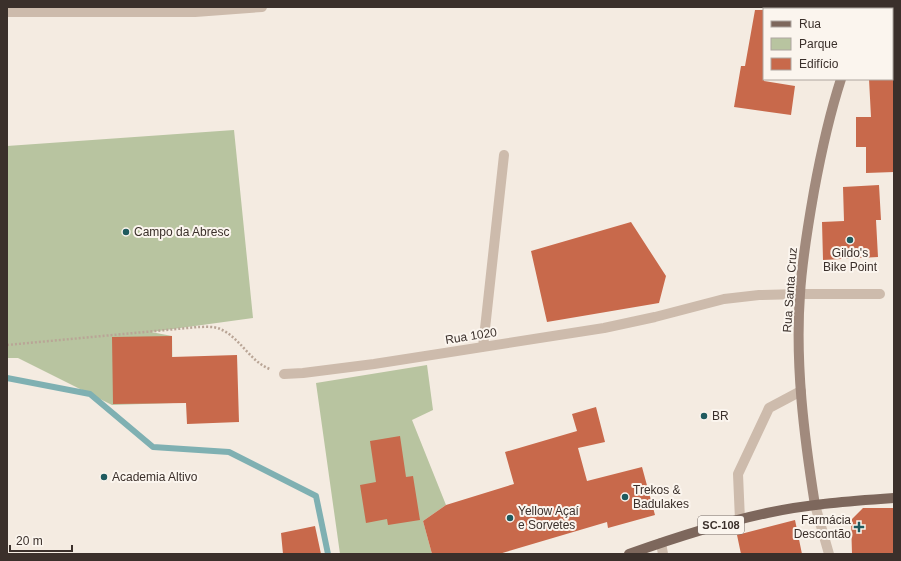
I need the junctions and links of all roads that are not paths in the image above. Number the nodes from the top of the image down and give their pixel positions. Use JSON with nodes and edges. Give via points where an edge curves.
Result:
{"nodes":[{"id":1,"x":262,"y":7,"type":"edge"},
{"id":2,"x":195,"y":9,"type":"edge"},
{"id":3,"x":7,"y":12,"type":"edge"},
{"id":4,"x":841,"y":80,"type":"edge"},
{"id":5,"x":504,"y":155,"type":"dead end"},
{"id":6,"x":800,"y":294,"type":"junction"},
{"id":7,"x":880,"y":294,"type":"dead end"},
{"id":8,"x":483,"y":347,"type":"junction"},
{"id":9,"x":284,"y":374,"type":"road end"},
{"id":10,"x":801,"y":391,"type":"junction"},
{"id":11,"x":894,"y":498,"type":"edge"},
{"id":12,"x":815,"y":505,"type":"junction"},
{"id":13,"x":740,"y":520,"type":"junction"},
{"id":14,"x":661,"y":543,"type":"junction"},
{"id":15,"x":629,"y":554,"type":"edge"},
{"id":16,"x":663,"y":554,"type":"edge"},
{"id":17,"x":828,"y":554,"type":"edge"}],
"edges":[{"from":1,"to":2,"type":"street"},
{"from":2,"to":3,"type":"street"},
{"from":4,"to":6,"type":"main road","name":"Rua Santa Cruz","via":[[822,144],[808,224]]},
{"from":5,"to":8,"type":"street"},
{"from":6,"to":7,"type":"street","name":"Rua 1020"},
{"from":6,"to":8,"type":"street","name":"Rua 1020","via":[[724,299],[604,328]]},
{"from":6,"to":10,"type":"main road","name":"Rua Santa Cruz"},
{"from":8,"to":9,"type":"street","name":"Rua 1020","via":[[374,364]]},
{"from":10,"to":12,"type":"main road","name":"Rua Santa Cruz"},
{"from":10,"to":13,"type":"street","via":[[769,408],[738,474]]},
{"from":11,"to":12,"type":"main road","number":"SC-108"},
{"from":12,"to":13,"type":"main road","number":"SC-108"},
{"from":12,"to":17,"type":"street"},
{"from":13,"to":14,"type":"main road","number":"SC-108"},
{"from":14,"to":15,"type":"main road","number":"SC-108"},
{"from":14,"to":16,"type":"street"}]}
